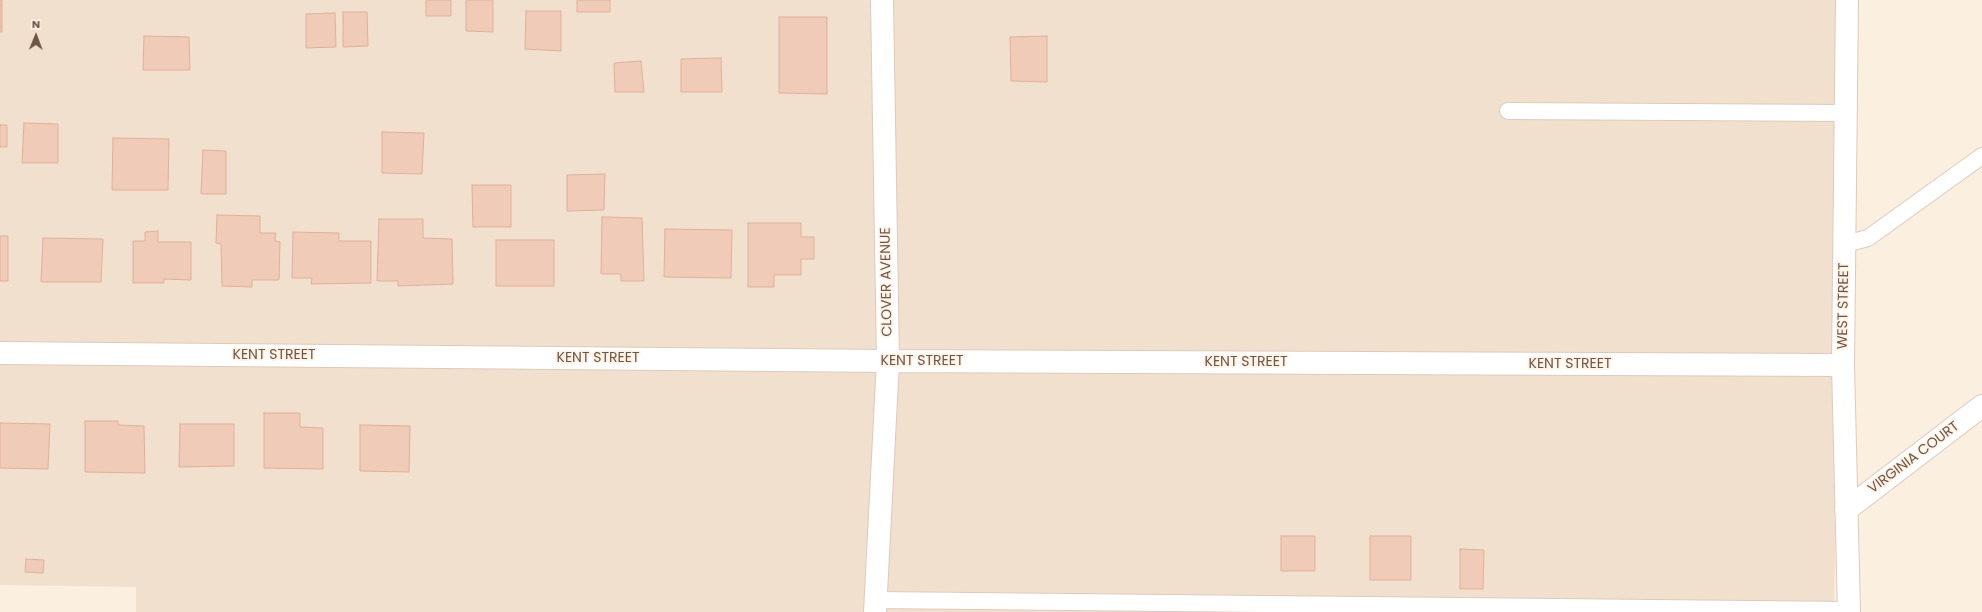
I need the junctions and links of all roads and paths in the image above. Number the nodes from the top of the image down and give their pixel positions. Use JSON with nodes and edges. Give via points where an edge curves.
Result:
{"nodes":[{"id":1,"x":882,"y":0,"type":"edge"},
{"id":2,"x":1847,"y":0,"type":"edge"},
{"id":3,"x":1508,"y":111,"type":"dead end"},
{"id":4,"x":1846,"y":113,"type":"junction"},
{"id":5,"x":1982,"y":156,"type":"edge"},
{"id":6,"x":1844,"y":244,"type":"junction"},
{"id":7,"x":0,"y":353,"type":"edge"},
{"id":8,"x":888,"y":361,"type":"junction"},
{"id":9,"x":1843,"y":365,"type":"junction"},
{"id":10,"x":1982,"y":406,"type":"edge"},
{"id":11,"x":1846,"y":510,"type":"junction"},
{"id":12,"x":875,"y":606,"type":"edge"},
{"id":13,"x":1849,"y":611,"type":"edge"}],
"edges":[{"from":1,"to":8,"type":"street","name":"CLOVER AVENUE"},
{"from":2,"to":4,"type":"street","name":"WEST STREET"},
{"from":3,"to":4,"type":"lane"},
{"from":4,"to":6,"type":"street","name":"WEST STREET"},
{"from":5,"to":6,"type":"lane","via":[[1868,238]]},
{"from":6,"to":9,"type":"street","name":"WEST STREET"},
{"from":7,"to":8,"type":"street","name":"KENT STREET"},
{"from":8,"to":9,"type":"street","name":"KENT STREET"},
{"from":8,"to":12,"type":"street","name":"CLOVER AVENUE"},
{"from":9,"to":11,"type":"street","name":"WEST STREET"},
{"from":10,"to":11,"type":"street","name":"VIRGINIA COURT"},
{"from":11,"to":13,"type":"street","name":"WEST STREET"},
{"from":12,"to":13,"type":"lane"}]}
